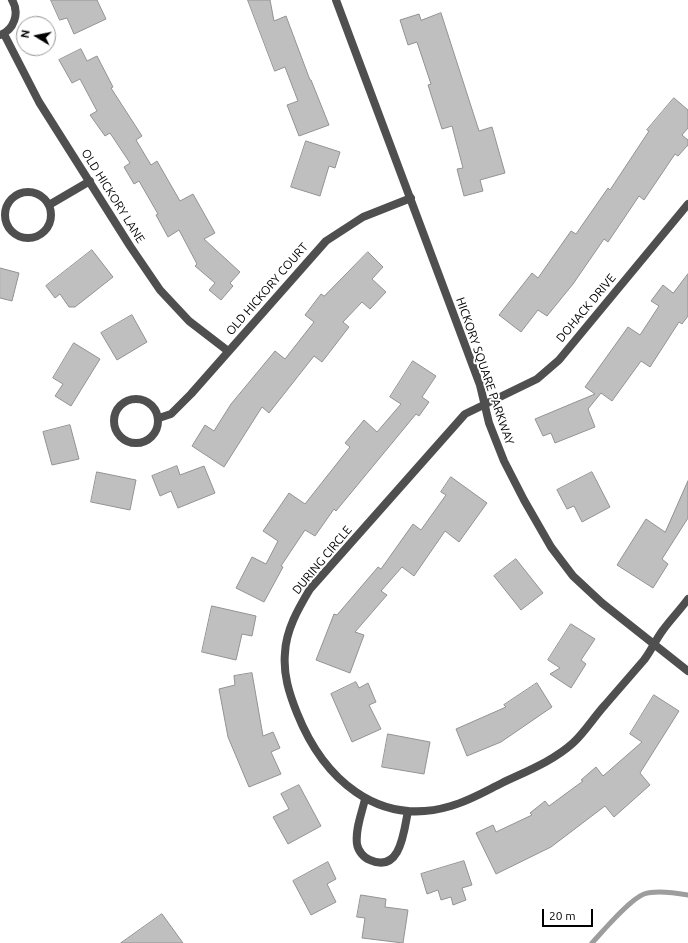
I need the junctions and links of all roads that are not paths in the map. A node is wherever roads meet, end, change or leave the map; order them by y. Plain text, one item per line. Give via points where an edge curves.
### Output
1 (12, 0) edge
2 (336, 0) edge
3 (2, 34) edge
4 (90, 181) junction
5 (411, 198) junction
6 (688, 204) edge
7 (49, 205) junction
8 (228, 351) junction
9 (484, 404) junction
10 (159, 418) junction
11 (688, 599) edge
12 (654, 645) junction
13 (688, 671) edge
14 (365, 799) junction
15 (408, 811) junction

1 - 3 street, OLD HICKORY LANE via 16,9 14,23
2 - 5 street, HICKORY SQUARE PARKWAY
3 - 4 street, OLD HICKORY LANE via 39,102
4 - 7 street
4 - 8 street, OLD HICKORY LANE via 160,290 189,321
5 - 8 street, OLD HICKORY COURT via 363,217 326,241
5 - 9 street, HICKORY SQUARE PARKWAY via 480,385
6 - 9 street, DOHACK DRIVE via 559,360 537,379
7 - 7 street via 39,194 18,194 8,204 5,218 7,225 24,238 38,236 44,232 51,219
8 - 10 street, OLD HICKORY COURT via 177,409
9 - 12 street, HICKORY SQUARE PARKWAY via 504,461 552,547 574,576 602,603
9 - 14 street, DURING CIRCLE via 465,414 457,422 310,589 297,611 289,632 285,652 285,677 303,728 329,769 345,785
10 - 10 street via 153,406 141,398 134,398 121,403 114,423 119,435 131,443 138,443 151,438 158,426
11 - 12 street, DURING CIRCLE
12 - 13 street, HICKORY SQUARE PARKWAY
12 - 15 street, DURING CIRCLE via 574,742 558,755 452,806
14 - 15 street, DURING CIRCLE
14 - 15 street via 357,834 357,846 369,860 386,862 395,856 400,849

